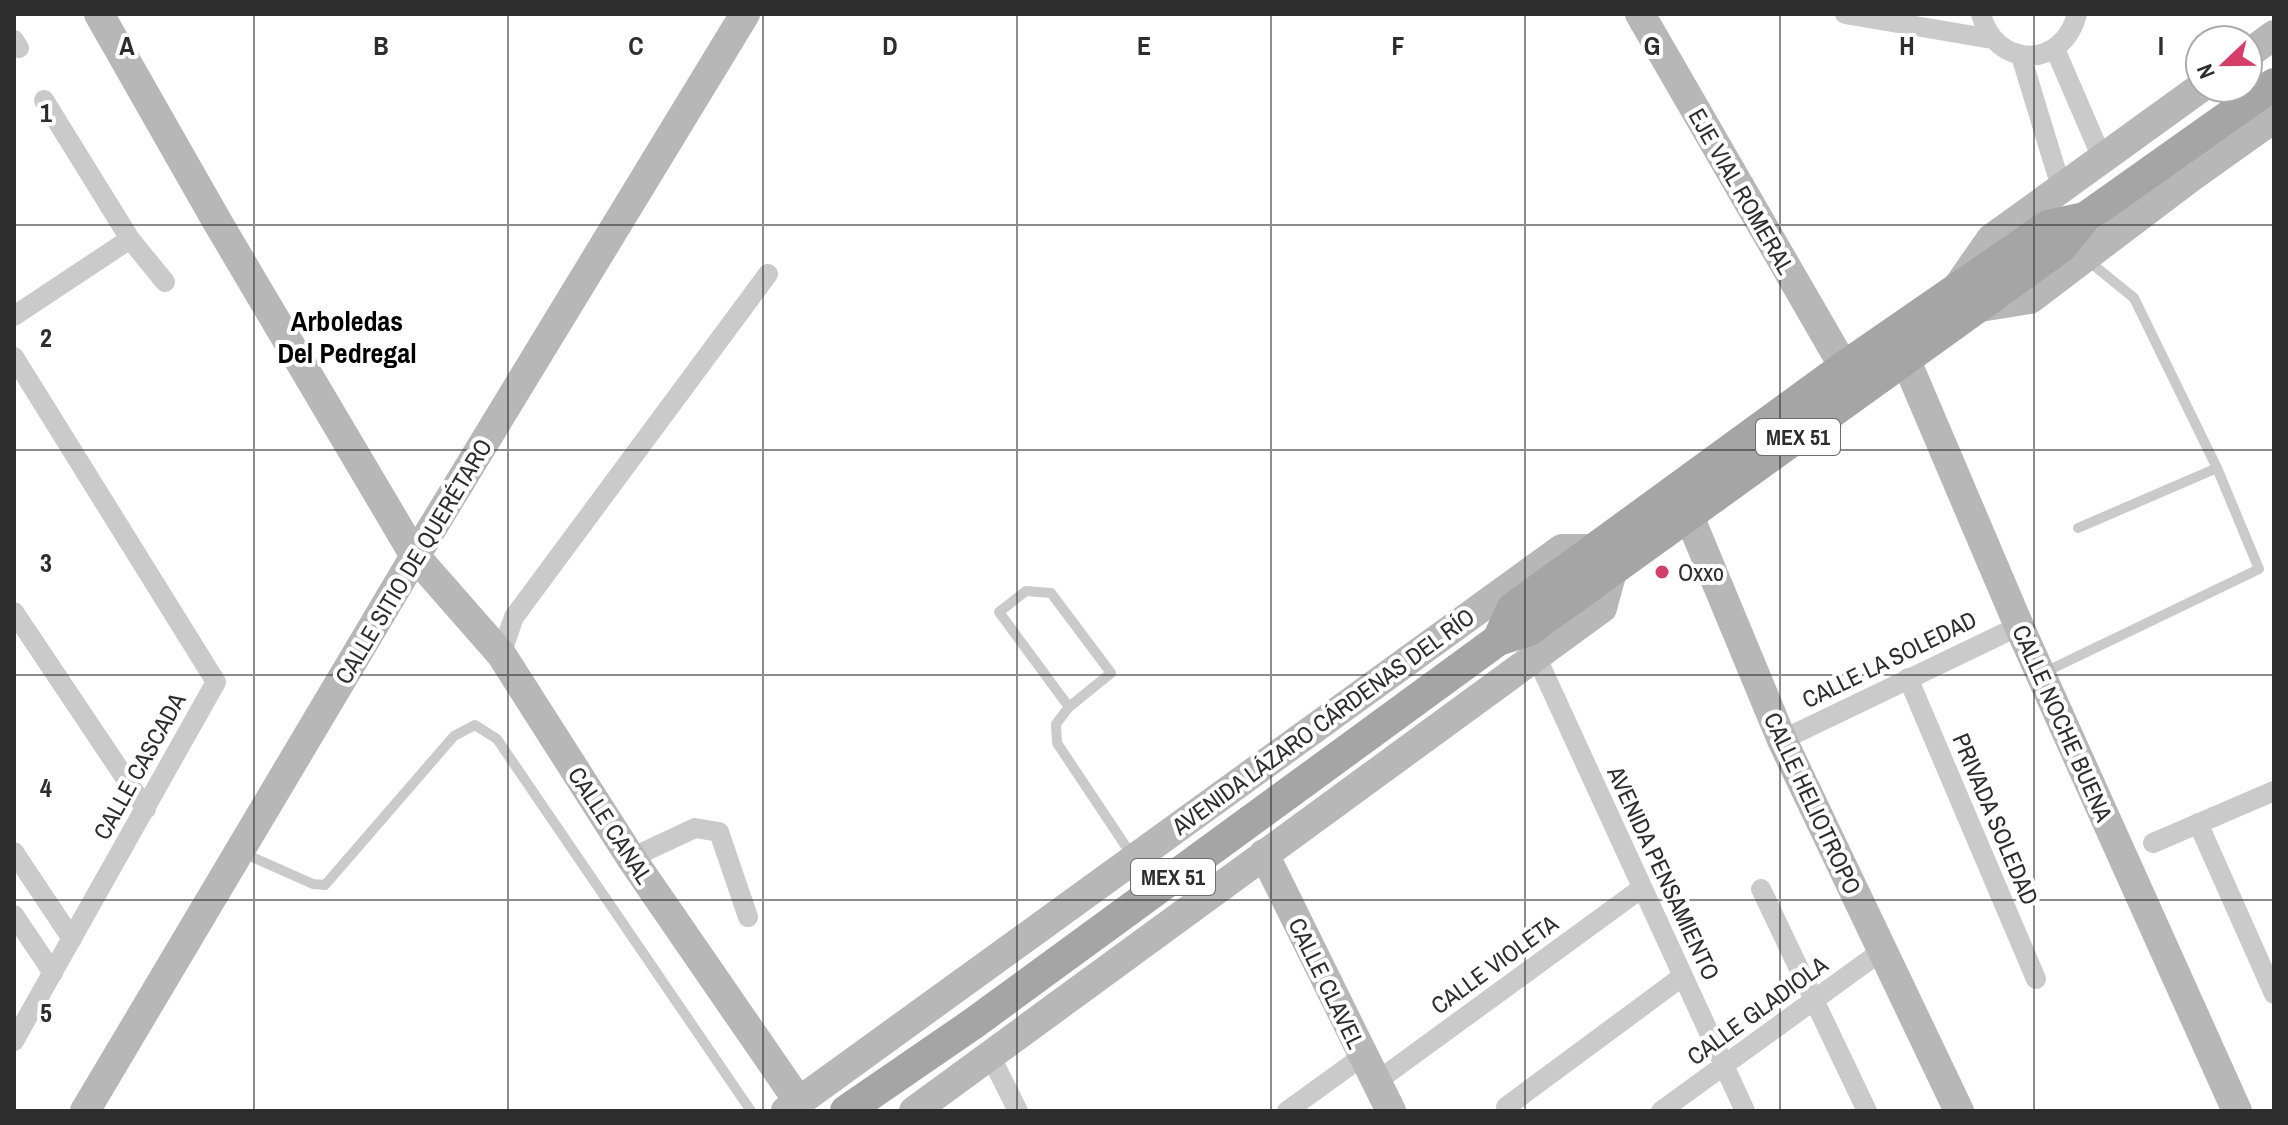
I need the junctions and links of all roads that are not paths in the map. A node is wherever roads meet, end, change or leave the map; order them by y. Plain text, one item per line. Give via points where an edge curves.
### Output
1 (99, 14) edge
2 (745, 14) edge
3 (1640, 14) edge
4 (1845, 14) edge
5 (1981, 14) edge
6 (2077, 14) edge
7 (1992, 39) junction
8 (2055, 49) junction
9 (2021, 56) junction
10 (2274, 84) edge
11 (2184, 99) edge
12 (44, 100) dead end
13 (2274, 118) edge
14 (2102, 158) junction
15 (2061, 187) junction
16 (130, 239) junction
17 (2085, 258) junction
18 (768, 274) dead end
19 (165, 282) dead end
20 (1966, 298) junction
21 (15, 312) edge
22 (1900, 346) junction
23 (14, 357) edge
24 (1844, 367) junction
25 (2217, 468) junction
26 (1682, 503) junction
27 (2078, 528) dead end
28 (415, 556) junction
29 (1603, 560) junction
30 (14, 612) edge
31 (2019, 626) junction
32 (501, 654) junction
33 (1536, 656) junction
34 (2040, 675) junction
35 (1908, 678) junction
36 (1069, 707) junction
37 (1782, 740) junction
38 (2274, 791) edge
39 (146, 809) junction
40 (2198, 823) junction
41 (2153, 843) dead end
42 (239, 851) junction
43 (14, 852) edge
44 (1264, 854) junction
45 (631, 858) junction
46 (1134, 859) junction
47 (1642, 888) junction
48 (1761, 889) dead end
49 (14, 915) edge
50 (748, 917) dead end
51 (72, 939) junction
52 (1883, 950) junction
53 (53, 973) junction
54 (1683, 976) junction
55 (2036, 979) dead end
56 (2274, 994) edge
57 (1815, 999) junction
58 (14, 1041) edge
59 (990, 1055) junction
60 (1725, 1065) junction
61 (1370, 1069) junction
62 (792, 1106) edge
63 (1506, 1107) dead end
64 (85, 1111) edge
65 (751, 1111) edge
66 (846, 1111) edge
67 (914, 1111) edge
68 (1018, 1111) edge
69 (1287, 1111) edge
70 (1391, 1111) edge
71 (1661, 1111) edge
72 (1745, 1111) edge
73 (1867, 1111) edge
74 (1959, 1111) edge
75 (2237, 1111) edge

1 - 28 street, CALLE CANAL
2 - 28 street, CALLE SITIO DE QUERÉTARO
3 - 24 street, EJE VIAL ROMERAL
4 - 7 street
5 - 7 street
6 - 8 street via 2074,27
7 - 9 street
8 - 9 street
8 - 14 street
9 - 15 street
10 - 20 main road, AVENIDA LÁZARO CÁRDENAS DEL RÍO / MEX 51 via 2085,218 2061,247
11 - 14 street, AVENIDA LÁZARO CÁRDENAS DEL RÍO
12 - 16 street
13 - 17 street, AVENIDA LÁZARO CÁRDENAS DEL RÍO
14 - 15 street, AVENIDA LÁZARO CÁRDENAS DEL RÍO
15 - 20 street, AVENIDA LÁZARO CÁRDENAS DEL RÍO via 1991,239
16 - 19 street
16 - 21 street
17 - 20 street, AVENIDA LÁZARO CÁRDENAS DEL RÍO via 2030,299
17 - 25 lane via 2134,298
18 - 32 street via 514,617
20 - 22 main road, AVENIDA LÁZARO CÁRDENAS DEL RÍO / MEX 51
22 - 24 main road, AVENIDA LÁZARO CÁRDENAS DEL RÍO / MEX 51
22 - 26 main road, AVENIDA LÁZARO CÁRDENAS DEL RÍO / MEX 51
22 - 31 street, CALLE NOCHE BUENA
23 - 39 street, CALLE CASCADA via 216,682
24 - 26 main road, AVENIDA LÁZARO CÁRDENAS DEL RÍO / MEX 51
25 - 27 lane
25 - 34 lane via 2259,569
26 - 29 main road, AVENIDA LÁZARO CÁRDENAS DEL RÍO / MEX 51
26 - 37 street, CALLE HELIOTROPO
28 - 32 street, CALLE CANAL
28 - 42 street, CALLE SITIO DE QUERÉTARO
29 - 33 street via 1602,608
29 - 46 street, AVENIDA LÁZARO CÁRDENAS DEL RÍO via 1562,549
29 - 66 main road, AVENIDA LÁZARO CÁRDENAS DEL RÍO / MEX 51 via 1512,609 1498,640
30 - 39 street
31 - 34 street, CALLE NOCHE BUENA
31 - 35 street, CALLE LA SOLEDAD
32 - 45 street, CALLE CANAL
33 - 44 street
33 - 47 street, AVENIDA PENSAMIENTO
34 - 75 street, CALLE NOCHE BUENA
35 - 37 street, CALLE LA SOLEDAD
35 - 55 street, PRIVADA SOLEDAD
36 - 36 lane via 999,612 1026,591 1051,593 1111,673
36 - 46 lane via 1056,724 1057,743
37 - 52 street, CALLE HELIOTROPO
38 - 40 street
39 - 51 street, CALLE CASCADA
40 - 41 street
40 - 56 street
42 - 64 street, CALLE SITIO DE QUERÉTARO
42 - 65 lane via 325,885 454,736 475,725 497,739
43 - 51 street
44 - 59 street
44 - 61 street, CALLE CLAVEL
45 - 50 street via 695,828 719,832
45 - 62 street, CALLE CANAL
46 - 62 street, AVENIDA LÁZARO CÁRDENAS DEL RÍO
47 - 54 street, AVENIDA PENSAMIENTO
47 - 61 street, CALLE VIOLETA
48 - 57 street
49 - 53 street
51 - 53 street, CALLE CASCADA
52 - 57 street, CALLE GLADIOLA
52 - 74 street, CALLE HELIOTROPO
53 - 58 street, CALLE CASCADA
54 - 60 street, AVENIDA PENSAMIENTO
54 - 63 street
57 - 60 street, CALLE GLADIOLA
57 - 73 street
59 - 67 street
59 - 68 street
60 - 71 street, CALLE GLADIOLA
60 - 72 street, AVENIDA PENSAMIENTO
61 - 69 street, CALLE VIOLETA
61 - 70 street, CALLE CLAVEL

